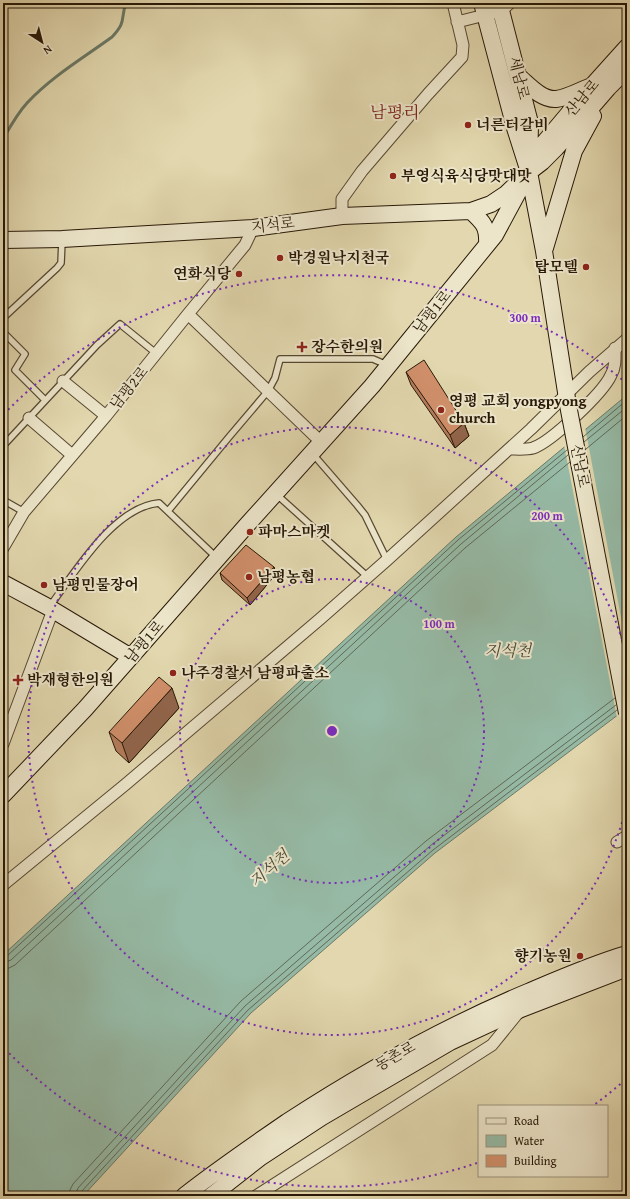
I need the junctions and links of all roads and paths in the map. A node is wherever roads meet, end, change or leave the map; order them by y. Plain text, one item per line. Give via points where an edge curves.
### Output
1 (453, 3) edge
2 (503, 6) edge
3 (484, 9) edge
4 (457, 22) junction
5 (627, 48) edge
6 (627, 69) edge
7 (518, 76) junction
8 (591, 87) junction
9 (608, 88) junction
10 (529, 172) junction
11 (471, 211) junction
12 (342, 216) junction
13 (253, 228) junction
14 (62, 238) junction
15 (3, 240) edge
16 (487, 244) junction
17 (544, 251) junction
18 (188, 314) junction
19 (3, 318) edge
20 (3, 332) edge
21 (627, 339) edge
22 (615, 348) junction
23 (157, 354) junction
24 (388, 366) junction
25 (63, 381) junction
26 (268, 391) junction
27 (45, 400) junction
28 (567, 400) junction
29 (106, 416) junction
30 (29, 418) junction
31 (3, 446) edge
32 (316, 448) junction
33 (509, 449) junction
34 (72, 455) junction
35 (275, 494) junction
36 (3, 500) edge
37 (24, 512) junction
38 (168, 512) junction
39 (3, 548) edge
40 (218, 558) junction
41 (387, 560) junction
42 (368, 577) junction
43 (3, 583) edge
44 (51, 609) junction
45 (131, 657) junction
46 (627, 713) edge
47 (3, 744) edge
48 (3, 795) edge
49 (627, 836) edge
50 (617, 842) dead end
51 (3, 886) edge
52 (626, 957) edge
53 (602, 977) junction
54 (627, 978) edge
55 (521, 1009) junction
56 (184, 1196) edge
57 (211, 1196) edge
58 (256, 1196) edge

1 - 4 street
2 - 3 street
2 - 7 main road, 세남로
3 - 4 street
3 - 10 main road, 세남로
4 - 12 street via 462,57 362,171 342,199
5 - 8 main road, 산남로
6 - 9 main road, 산남로
7 - 8 main road via 534,90 555,99
7 - 10 main road, 세남로 via 530,122
8 - 10 main road, 산남로 via 538,150
9 - 10 main road, 산남로 via 556,148
9 - 17 main road via 574,151
10 - 11 main road, 지석로 via 506,194 491,204
10 - 16 main road, 남평1로 via 495,235
10 - 17 main road, 산남로
11 - 12 main road, 지석로
11 - 16 main road via 485,225
12 - 13 main road, 지석로
13 - 14 main road, 지석로
13 - 18 street, 남평2로 via 245,245
14 - 15 main road, 지석로
14 - 19 lane via 61,263
16 - 24 main road, 남평1로
17 - 28 main road, 산남로
18 - 23 street, 남평2로
18 - 26 street
20 - 27 lane via 25,354 15,370
21 - 22 street
22 - 28 street
22 - 33 street via 616,361 612,375 585,407 541,444 533,448
23 - 25 lane via 120,324
23 - 29 street, 남평2로
24 - 26 lane via 373,359 280,359
24 - 32 main road, 남평1로
25 - 27 lane
25 - 29 street
26 - 32 street
26 - 38 lane
27 - 30 lane
28 - 33 street
28 - 46 main road, 산남로, bridge
29 - 34 street, 남평2로
30 - 31 lane
30 - 34 street
32 - 35 main road, 남평1로
32 - 41 lane via 365,515
33 - 41 street
34 - 37 street, 남평2로
35 - 40 main road, 남평1로
35 - 42 lane
36 - 37 lane
37 - 39 street, 남평2로
38 - 40 lane
38 - 44 lane via 159,503 151,504 116,523 98,541
40 - 45 main road, 남평1로
41 - 42 street
42 - 51 street
43 - 44 main road
44 - 45 main road
44 - 47 street
45 - 48 main road, 남평1로
49 - 50 street
52 - 53 main road, 동촌로
52 - 56 main road, 동촌로 via 566,976 498,1004 377,1066 253,1145
53 - 54 main road
53 - 55 main road, 동촌로
55 - 57 main road, 동촌로 via 450,1042 322,1117 261,1157
55 - 58 street via 492,1045

